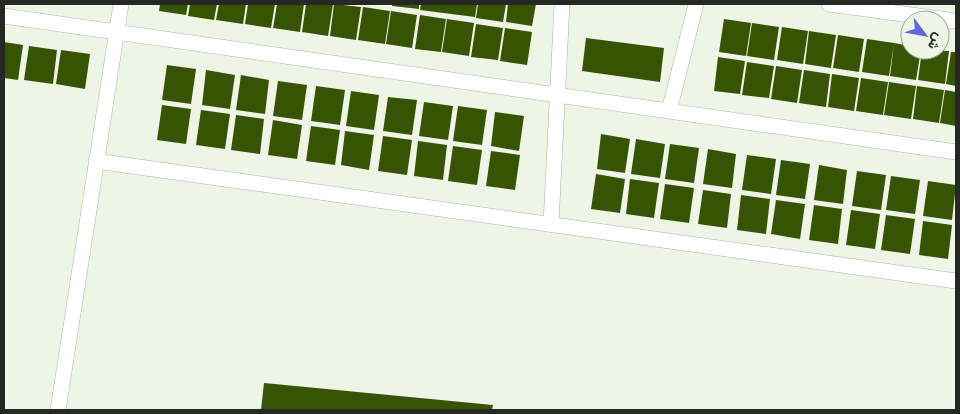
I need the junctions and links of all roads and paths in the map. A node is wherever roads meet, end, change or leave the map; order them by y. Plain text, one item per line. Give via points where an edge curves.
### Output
1 (121, 4) edge
2 (562, 4) edge
3 (696, 4) edge
4 (829, 4) edge
5 (4, 16) edge
6 (956, 21) edge
7 (116, 33) junction
8 (557, 96) junction
9 (669, 111) junction
10 (956, 152) edge
11 (96, 161) junction
12 (551, 224) junction
13 (956, 281) edge
14 (58, 410) edge

1 - 7 street
2 - 8 street
3 - 9 street
4 - 6 street
5 - 7 street
7 - 8 street
7 - 11 street
8 - 9 street
8 - 12 street
9 - 10 street
11 - 12 street
11 - 14 street
12 - 13 street

